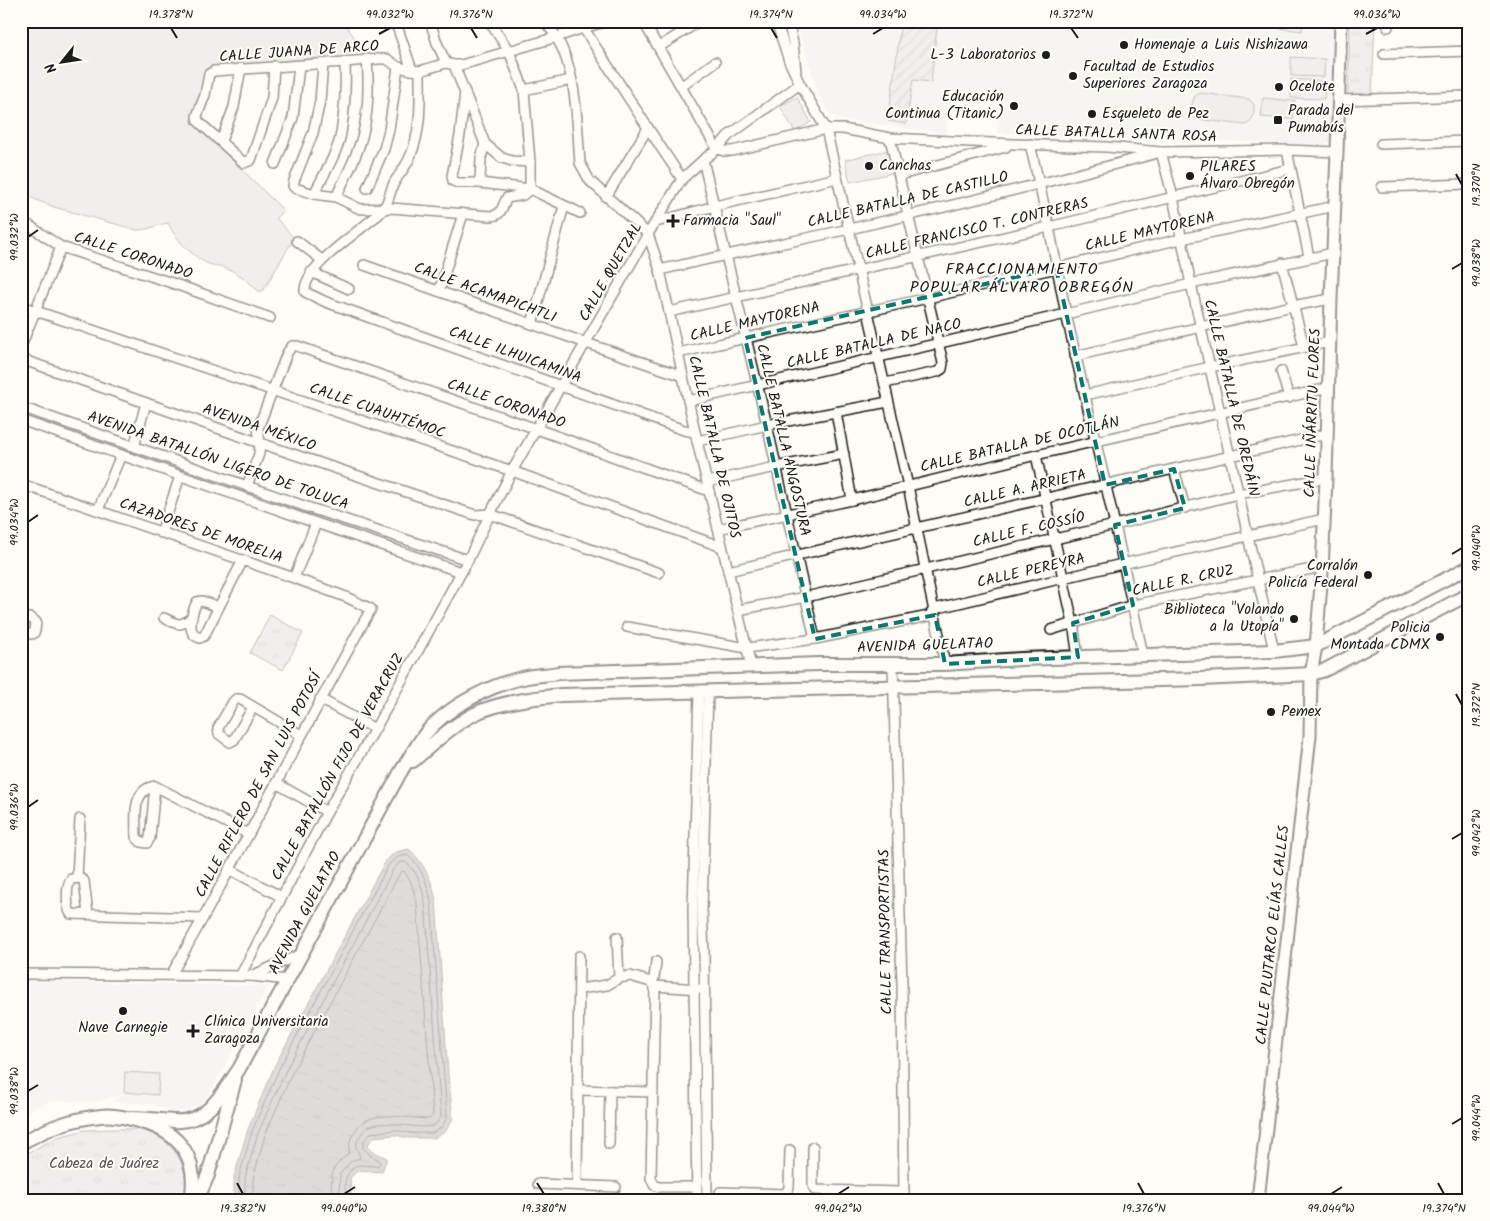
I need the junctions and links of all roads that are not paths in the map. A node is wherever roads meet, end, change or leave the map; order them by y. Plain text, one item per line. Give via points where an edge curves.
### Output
1 (392, 21) edge
2 (430, 21) edge
3 (489, 21) edge
4 (544, 21) edge
5 (609, 21) edge
6 (643, 21) edge
7 (776, 21) edge
8 (788, 21) edge
9 (1341, 21) edge
10 (699, 22) edge
11 (581, 24) edge
12 (557, 37) junction
13 (659, 47) junction
14 (509, 51) junction
15 (1469, 51) edge
16 (1384, 54) dead end
17 (367, 59) junction
18 (345, 62) junction
19 (716, 62) dead end
20 (323, 64) junction
21 (454, 64) junction
22 (274, 66) junction
23 (299, 66) junction
24 (398, 67) junction
25 (241, 68) junction
26 (416, 70) junction
27 (571, 80) junction
28 (798, 80) junction
29 (682, 86) junction
30 (524, 90) junction
31 (465, 92) junction
32 (1469, 96) edge
33 (1339, 100) junction
34 (648, 128) junction
35 (826, 129) junction
36 (890, 138) junction
37 (221, 141) junction
38 (1469, 141) edge
39 (485, 144) junction
40 (1013, 144) junction
41 (1030, 144) junction
42 (1381, 144) dead end
43 (717, 149) junction
44 (1287, 150) junction
45 (1161, 152) junction
46 (1337, 152) junction
47 (702, 160) junction
48 (530, 162) junction
49 (275, 164) dead end
50 (1290, 169) junction
51 (900, 175) junction
52 (837, 178) junction
53 (682, 179) junction
54 (480, 183) junction
55 (1040, 184) junction
56 (1469, 184) edge
57 (1382, 187) dead end
58 (366, 188) dead end
59 (530, 189) junction
60 (314, 194) junction
61 (336, 197) junction
62 (606, 197) junction
63 (1173, 197) junction
64 (564, 206) junction
65 (715, 206) junction
66 (1335, 206) junction
67 (385, 208) junction
68 (1300, 212) junction
69 (580, 213) dead end
70 (463, 214) junction
71 (908, 215) junction
72 (21, 220) edge
73 (656, 222) junction
74 (1049, 227) junction
75 (848, 229) junction
76 (648, 234) junction
77 (1182, 239) junction
78 (297, 241) dead end
79 (61, 247) junction
80 (1332, 253) junction
81 (726, 254) junction
82 (918, 257) junction
83 (1309, 257) junction
84 (322, 260) junction
85 (1282, 263) junction
86 (364, 264) dead end
87 (1056, 268) junction
88 (660, 270) junction
89 (859, 270) junction
90 (311, 272) junction
91 (1191, 284) junction
92 (349, 290) dead end
93 (439, 291) junction
94 (737, 297) junction
95 (928, 298) junction
96 (1330, 298) junction
97 (21, 306) edge
98 (1292, 306) junction
99 (36, 310) junction
100 (868, 311) junction
101 (669, 312) junction
102 (1066, 314) junction
103 (270, 318) dead end
104 (532, 324) junction
105 (1202, 327) junction
106 (745, 338) junction
107 (1330, 342) junction
108 (586, 343) junction
109 (938, 344) junction
110 (21, 346) edge
111 (1304, 346) junction
112 (678, 353) junction
113 (1076, 356) junction
114 (879, 357) junction
115 (21, 359) edge
116 (1210, 366) junction
117 (1282, 371) dead end
118 (683, 376) junction
119 (884, 383) junction
120 (757, 384) junction
121 (561, 386) junction
122 (1328, 388) junction
123 (273, 390) junction
124 (1085, 395) junction
125 (1288, 398) junction
126 (688, 401) junction
127 (888, 402) junction
128 (146, 403) junction
129 (21, 407) edge
130 (836, 412) junction
131 (1220, 413) junction
132 (21, 420) edge
133 (767, 426) junction
134 (537, 429) junction
135 (1327, 434) junction
136 (696, 436) junction
137 (1096, 441) junction
138 (260, 443) junction
139 (134, 447) junction
140 (844, 454) junction
141 (1036, 454) junction
142 (121, 455) junction
143 (1230, 456) junction
144 (776, 467) junction
145 (1174, 469) junction
146 (512, 471) junction
147 (180, 476) junction
148 (1326, 478) junction
149 (21, 484) edge
150 (1105, 485) junction
151 (247, 486) junction
152 (908, 486) junction
153 (708, 487) junction
154 (1238, 494) junction
155 (1045, 499) junction
156 (852, 500) junction
157 (1185, 508) junction
158 (98, 510) junction
159 (490, 514) junction
160 (787, 514) junction
161 (1324, 519) junction
162 (316, 524) junction
163 (1115, 525) junction
164 (916, 527) junction
165 (718, 529) junction
166 (161, 533) junction
167 (1248, 536) junction
168 (1054, 538) junction
169 (406, 541) junction
170 (722, 546) junction
171 (401, 552) junction
172 (797, 556) junction
173 (243, 560) junction
174 (468, 560) junction
175 (1122, 564) junction
176 (1322, 567) junction
177 (1469, 567) edge
178 (926, 568) junction
179 (728, 571) junction
180 (461, 572) junction
181 (659, 573) dead end
182 (294, 578) junction
183 (1063, 578) junction
184 (1258, 580) junction
185 (1469, 594) edge
186 (806, 596) junction
187 (1133, 605) junction
188 (218, 607) junction
189 (371, 609) joint
190 (934, 609) junction
191 (738, 610) junction
192 (192, 617) junction
193 (21, 618) edge
194 (164, 618) dead end
195 (1073, 623) junction
196 (628, 627) dead end
197 (1051, 630) dead end
198 (21, 634) edge
199 (815, 639) junction
200 (1316, 646) junction
201 (747, 648) junction
202 (1274, 651) junction
203 (1142, 655) junction
204 (1078, 658) junction
205 (893, 664) junction
206 (945, 664) junction
207 (751, 666) junction
208 (1311, 674) junction
209 (894, 686) junction
210 (703, 691) junction
211 (320, 698) junction
212 (253, 707) junction
213 (375, 729) junction
214 (300, 735) junction
215 (400, 773) junction
216 (276, 783) junction
217 (155, 786) junction
218 (327, 812) junction
219 (80, 819) dead end
220 (248, 834) junction
221 (229, 869) junction
222 (77, 878) junction
223 (282, 897) junction
224 (698, 910) junction
225 (88, 914) junction
226 (203, 918) junction
227 (617, 937) dead end
228 (694, 952) junction
229 (704, 952) junction
230 (301, 954) junction
231 (579, 956) dead end
232 (656, 962) dead end
233 (21, 974) edge
234 (171, 975) junction
235 (240, 976) junction
236 (251, 976) junction
237 (619, 978) junction
238 (288, 980) junction
239 (653, 984) junction
240 (579, 989) junction
241 (699, 989) junction
242 (239, 1069) junction
243 (578, 1090) junction
244 (610, 1091) junction
245 (653, 1092) junction
246 (701, 1102) junction
247 (131, 1118) junction
248 (21, 1143) edge
249 (609, 1144) dead end
250 (813, 1147) dead end
251 (790, 1150) dead end
252 (538, 1184) dead end
253 (577, 1185) junction
254 (616, 1187) dead end
255 (696, 1187) junction
256 (720, 1192) dead end
257 (904, 1196) edge
258 (786, 1197) edge
259 (191, 1200) edge
260 (195, 1200) edge
261 (697, 1200) edge
262 (707, 1200) edge
263 (1258, 1200) edge

1 - 26 street
2 - 21 street via 437,43
3 - 14 street
4 - 12 street
5 - 11 street, CALLE JUANA DE ARCO
6 - 13 street
7 - 28 street
8 - 28 street
9 - 33 street, CALLE IÑÁRRITU FLORES
10 - 13 street
11 - 12 street, CALLE JUANA DE ARCO
11 - 34 street
12 - 14 street, CALLE JUANA DE ARCO
12 - 27 street
13 - 29 street
14 - 21 street, CALLE JUANA DE ARCO
14 - 30 street
15 - 16 street
17 - 18 street, CALLE JUANA DE ARCO
17 - 24 street, CALLE JUANA DE ARCO via 387,59
17 - 61 street via 369,87 363,134
18 - 20 street, CALLE JUANA DE ARCO
18 - 60 street via 341,134
19 - 29 street
20 - 23 street, CALLE JUANA DE ARCO
20 - 60 street via 313,133 293,186
21 - 26 street, CALLE JUANA DE ARCO
21 - 31 street
22 - 23 street, CALLE JUANA DE ARCO
22 - 25 street, CALLE JUANA DE ARCO
22 - 37 street via 269,111 252,160 242,161
23 - 49 street via 293,118
24 - 26 street, CALLE JUANA DE ARCO
24 - 58 street via 384,149
25 - 37 street via 234,107
25 - 37 street, CALLE JUANA DE ARCO via 210,72 197,116 199,123
26 - 67 street via 420,122 409,159
27 - 30 street
27 - 62 street via 578,120 580,163 590,181
28 - 35 street
28 - 43 street, CALLE QUETZAL via 728,136
29 - 43 street
30 - 48 street
31 - 39 street
31 - 54 street via 452,178 455,182
32 - 33 street
33 - 46 street, CALLE IÑÁRRITU FLORES
34 - 53 street
34 - 62 street
35 - 36 street, CALLE BATALLA SANTA ROSA
35 - 43 street, CALLE BATALLA SANTA ROSA via 732,151
35 - 52 street
36 - 40 street, CALLE BATALLA SANTA ROSA
36 - 51 street
38 - 42 street
39 - 48 street via 502,158
39 - 54 street
40 - 41 street, CALLE BATALLA SANTA ROSA
40 - 51 street
41 - 45 street, CALLE BATALLA SANTA ROSA
41 - 55 street
43 - 47 street, CALLE QUETZAL
44 - 45 street, CALLE BATALLA SANTA ROSA
44 - 46 street, CALLE BATALLA SANTA ROSA
44 - 50 street
45 - 55 street, CALLE BATALLA DE CASTILLO
45 - 63 street, CALLE BATALLA DE OREDÁIN
46 - 66 street, CALLE IÑÁRRITU FLORES
47 - 53 street, CALLE QUETZAL
47 - 65 street, CALLE BATALLA ANGOSTURA
48 - 59 street
50 - 63 street, CALLE FRANCISCO T. CONTRERAS
50 - 68 street
51 - 71 street
52 - 65 street
52 - 75 street
53 - 73 street, CALLE QUETZAL
54 - 59 street
55 - 71 street, CALLE BATALLA DE CASTILLO
55 - 74 street
56 - 57 street
59 - 64 street
59 - 70 street via 523,195 507,198 495,220
60 - 61 street
61 - 67 street via 360,209
62 - 76 street
63 - 74 street, CALLE FRANCISCO T. CONTRERAS
63 - 77 street, CALLE BATALLA DE OREDÁIN
64 - 69 street
64 - 104 street
65 - 73 street
65 - 81 street, CALLE BATALLA ANGOSTURA
66 - 68 street, CALLE MAYTORENA
66 - 80 street, CALLE IÑÁRRITU FLORES
67 - 70 street
67 - 84 street
68 - 77 street, CALLE MAYTORENA
68 - 83 street
70 - 93 street
71 - 75 street, CALLE BATALLA DE CASTILLO
71 - 82 street
72 - 79 street, CALLE CORONADO
73 - 76 street, CALLE QUETZAL
74 - 82 street, CALLE FRANCISCO T. CONTRERAS
74 - 87 street
75 - 81 street, CALLE BATALLA DE CASTILLO
75 - 89 street
76 - 88 street, CALLE BATALLA DE OJITOS
76 - 108 street, CALLE QUETZAL
77 - 87 street, CALLE MAYTORENA
77 - 91 street, CALLE BATALLA DE OREDÁIN
78 - 84 street
79 - 99 street
79 - 103 street, CALLE CORONADO
80 - 83 street, CALLE BATALLA DE NACO
80 - 96 street, CALLE IÑÁRRITU FLORES
81 - 88 street, CALLE BATALLA DE CASTILLO
81 - 94 street, CALLE BATALLA ANGOSTURA
82 - 89 street, CALLE FRANCISCO T. CONTRERAS
82 - 95 street
83 - 85 street, CALLE BATALLA DE NACO
84 - 90 street
85 - 91 street, CALLE BATALLA DE NACO
85 - 98 street
86 - 93 street, CALLE ACAMAPICHTLI
87 - 95 street, CALLE MAYTORENA
87 - 102 street
88 - 101 street, CALLE BATALLA DE OJITOS
89 - 94 street, CALLE FRANCISCO T. CONTRERAS
89 - 100 street
90 - 92 street
90 - 121 street, CALLE ILHUICAMINA via 305,292 326,302
91 - 102 street, CALLE BATALLA DE NACO
91 - 105 street, CALLE BATALLA DE OREDÁIN
93 - 104 street, CALLE ACAMAPICHTLI
94 - 101 street, CALLE FRANCISCO T. CONTRERAS
94 - 106 street, CALLE BATALLA ANGOSTURA
95 - 100 street, CALLE MAYTORENA
95 - 109 street
96 - 98 street
96 - 107 street, CALLE IÑÁRRITU FLORES
97 - 99 street, CALLE CUAUHTÉMOC
98 - 105 street
98 - 111 street
99 - 110 street
99 - 123 street, CALLE CUAUHTÉMOC
100 - 106 street, CALLE MAYTORENA
100 - 114 street
101 - 112 street, CALLE BATALLA DE OJITOS
102 - 109 street, CALLE BATALLA DE NACO
102 - 113 street
104 - 108 street, CALLE ACAMAPICHTLI
105 - 113 street
105 - 116 street, CALLE BATALLA DE OREDÁIN
106 - 112 street, CALLE MAYTORENA
106 - 120 street, CALLE BATALLA ANGOSTURA
107 - 111 street
107 - 122 street, CALLE IÑÁRRITU FLORES
108 - 118 street, CALLE ACAMAPICHTLI
108 - 121 street, CALLE QUETZAL
109 - 114 street, CALLE BATALLA DE NACO
109 - 119 street via 943,363 937,372
111 - 116 street
112 - 118 street, CALLE BATALLA DE OJITOS
113 - 124 street
114 - 119 street
114 - 120 street, CALLE BATALLA DE NACO
115 - 128 street, AVENIDA MÉXICO
116 - 124 street
116 - 131 street, CALLE BATALLA DE OREDÁIN
117 - 125 street
118 - 126 street, CALLE BATALLA DE OJITOS
119 - 127 street
120 - 126 street, CALLE BATALLA DE NACO
120 - 133 street, CALLE BATALLA ANGOSTURA
121 - 134 street, CALLE QUETZAL
121 - 136 street, CALLE ILHUICAMINA
122 - 125 street, CALLE BATALLA DE OCOTLÁN
122 - 135 street, CALLE IÑÁRRITU FLORES
123 - 134 street, CALLE CORONADO via 287,353 292,346 302,347
123 - 138 street via 258,428
123 - 146 street, CALLE CUAUHTÉMOC
124 - 137 street
125 - 131 street, CALLE BATALLA DE OCOTLÁN
126 - 136 street, CALLE BATALLA DE OJITOS
127 - 130 street
127 - 152 street
128 - 138 street, AVENIDA MÉXICO
128 - 139 street
129 - 139 street, AVENIDA BATALLÓN LIGERO DE TOLUCA
130 - 133 street
130 - 140 street
131 - 137 street, CALLE BATALLA DE OCOTLÁN
131 - 143 street, CALLE BATALLA DE OREDÁIN
132 - 142 street, AVENIDA BATALLÓN LIGERO DE TOLUCA
133 - 136 street
133 - 144 street, CALLE BATALLA ANGOSTURA
134 - 146 street, CALLE QUETZAL
134 - 153 street, CALLE CORONADO
135 - 143 street, CALLE A. ARRIETA
135 - 148 street, CALLE IÑÁRRITU FLORES
136 - 153 street, CALLE BATALLA DE OJITOS
137 - 141 street, CALLE BATALLA DE OCOTLÁN
137 - 150 street
138 - 151 street
138 - 159 street, AVENIDA MÉXICO via 475,515
139 - 151 street, AVENIDA BATALLÓN LIGERO DE TOLUCA
140 - 144 street
140 - 156 street
141 - 152 street, CALLE BATALLA DE OCOTLÁN
141 - 155 street
142 - 147 street, AVENIDA BATALLÓN LIGERO DE TOLUCA
142 - 158 street
143 - 145 street, CALLE A. ARRIETA
143 - 154 street, CALLE BATALLA DE OREDÁIN
144 - 153 street
144 - 160 street, CALLE BATALLA ANGOSTURA
145 - 150 street, CALLE A. ARRIETA
145 - 157 street
146 - 159 street, CALLE QUETZAL
146 - 170 street, CALLE CUAUHTÉMOC
147 - 162 street, AVENIDA BATALLÓN LIGERO DE TOLUCA
147 - 166 street
148 - 154 street, CALLE F. COSSÍO
148 - 161 street, CALLE IÑÁRRITU FLORES
149 - 158 street, CAZADORES DE MORELIA
150 - 155 street, CALLE A. ARRIETA
150 - 163 street
151 - 169 street, AVENIDA BATALLÓN LIGERO DE TOLUCA
152 - 156 street, CALLE BATALLA DE OCOTLÁN
152 - 164 street
153 - 165 street, CALLE BATALLA DE OJITOS
154 - 157 street, CALLE F. COSSÍO
154 - 167 street, CALLE BATALLA DE OREDÁIN
155 - 164 street, CALLE A. ARRIETA
155 - 168 street
156 - 160 street, CALLE BATALLA DE OCOTLÁN
157 - 163 street, CALLE F. COSSÍO
158 - 166 street, CAZADORES DE MORELIA
159 - 174 street, CALLE QUETZAL
159 - 181 street, AVENIDA MÉXICO
160 - 165 street, CALLE BATALLA DE OCOTLÁN
160 - 172 street, CALLE BATALLA ANGOSTURA
161 - 167 street, CALLE PEREYRA
161 - 176 street, CALLE IÑÁRRITU FLORES
162 - 171 street, AVENIDA BATALLÓN LIGERO DE TOLUCA
162 - 182 street
163 - 168 street, CALLE F. COSSÍO
163 - 175 street
164 - 172 street, CALLE A. ARRIETA
164 - 178 street
165 - 170 street, CALLE BATALLA DE OJITOS
166 - 173 street, CAZADORES DE MORELIA
167 - 175 street, CALLE PEREYRA
167 - 184 street, CALLE BATALLA DE OREDÁIN
168 - 178 street, CALLE F. COSSÍO
168 - 183 street
169 - 171 street
169 - 174 street, AVENIDA BATALLÓN LIGERO DE TOLUCA
170 - 179 street, CALLE BATALLA DE OJITOS
171 - 180 street, AVENIDA BATALLÓN LIGERO DE TOLUCA
172 - 179 street, CALLE A. ARRIETA
172 - 186 street, CALLE BATALLA ANGOSTURA
173 - 182 street, CAZADORES DE MORELIA
173 - 188 street
174 - 180 street, CALLE QUETZAL
175 - 183 street, CALLE PEREYRA
175 - 187 street
176 - 184 street, CALLE R. CRUZ
176 - 200 street, CALLE IÑÁRRITU FLORES
177 - 200 main road, AVENIDA GUELATAO
178 - 186 street, CALLE F. COSSÍO
178 - 190 street
179 - 191 street, CALLE BATALLA DE OJITOS
180 - 213 street, CALLE BATALLÓN FIJO DE VERACRUZ
182 - 189 street, CAZADORES DE MORELIA
183 - 190 street, CALLE PEREYRA
183 - 195 street
184 - 187 street, CALLE R. CRUZ
184 - 202 street, CALLE BATALLA DE OREDÁIN
185 - 208 main road, AVENIDA GUELATAO via 1325,670
186 - 191 street, CALLE F. COSSÍO
186 - 199 street, CALLE BATALLA ANGOSTURA
187 - 195 street, CALLE R. CRUZ
187 - 203 street
188 - 192 street via 200,601
188 - 192 street via 200,638 193,634
189 - 211 street, CALLE RIFLERO DE SAN LUIS POTOSÍ
190 - 199 street, CALLE PEREYRA via 929,616
190 - 206 street
191 - 201 street, CALLE BATALLA DE OJITOS
192 - 194 street via 181,624
193 - 198 street via 32,618 36,622 33,634
195 - 197 street, CALLE R. CRUZ
195 - 204 street
196 - 201 street
199 - 201 street, CALLE PEREYRA
200 - 202 main road, AVENIDA GUELATAO
200 - 208 street, CALLE IÑÁRRITU FLORES
201 - 207 street, CALLE BATALLA DE OJITOS
202 - 203 main road, AVENIDA GUELATAO
203 - 204 main road, AVENIDA GUELATAO
204 - 206 main road, AVENIDA GUELATAO
205 - 206 main road, AVENIDA GUELATAO
205 - 207 main road, AVENIDA GUELATAO
205 - 209 street, CALLE TRANSPORTISTAS
207 - 215 main road, AVENIDA GUELATAO via 558,673 502,684 447,714 426,734
208 - 209 main road, AVENIDA GUELATAO
208 - 263 street, CALLE PLUTARCO ELÍAS CALLES via 1310,736
209 - 210 main road, AVENIDA GUELATAO
209 - 257 street, CALLE TRANSPORTISTAS
210 - 215 main road, AVENIDA GUELATAO via 561,695 509,703 480,711 459,724
210 - 224 street
211 - 213 street
211 - 214 street, CALLE RIFLERO DE SAN LUIS POTOSÍ
212 - 212 street via 240,699 235,700 218,728 219,734 230,742 234,740
212 - 214 street
213 - 218 street, CALLE BATALLÓN FIJO DE VERACRUZ
214 - 216 street, CALLE RIFLERO DE SAN LUIS POTOSÍ
215 - 230 main road, AVENIDA GUELATAO
216 - 218 street
216 - 220 street, CALLE RIFLERO DE SAN LUIS POTOSÍ
217 - 217 street via 142,794 136,806 136,837 144,843 150,838
217 - 220 street
218 - 223 street, CALLE BATALLÓN FIJO DE VERACRUZ
219 - 222 street
220 - 221 street, CALLE RIFLERO DE SAN LUIS POTOSÍ
221 - 223 street
221 - 226 street, CALLE RIFLERO DE SAN LUIS POTOSÍ
222 - 225 street via 85,883
222 - 225 street via 69,881 68,910 73,915
223 - 235 street, CALLE BATALLÓN FIJO DE VERACRUZ
224 - 228 street
224 - 229 street
225 - 226 street
226 - 234 street, CALLE RIFLERO DE SAN LUIS POTOSÍ
227 - 237 street
228 - 229 street
228 - 241 street
229 - 241 street
230 - 236 street
230 - 238 main road, AVENIDA GUELATAO
231 - 240 street
232 - 239 street
233 - 234 street
234 - 235 street
235 - 236 street
236 - 238 street
237 - 239 street via 630,976
237 - 240 street via 607,985
238 - 242 main road, AVENIDA GUELATAO
239 - 241 street
239 - 245 street
240 - 243 street
241 - 246 street
242 - 247 main road, AVENIDA GUELATAO via 218,1099 200,1116 181,1121
242 - 260 main road, AVENIDA GUELATAO via 208,1175
243 - 244 street
243 - 253 street
244 - 245 street
244 - 249 street
245 - 255 street via 652,1182 659,1187
246 - 255 street
246 - 262 street
247 - 248 main road via 100,1116 66,1122
247 - 259 main road via 163,1130 182,1146 192,1169
250 - 257 street via 815,1190
251 - 258 street
252 - 253 street
253 - 254 street
255 - 261 street
256 - 258 street

